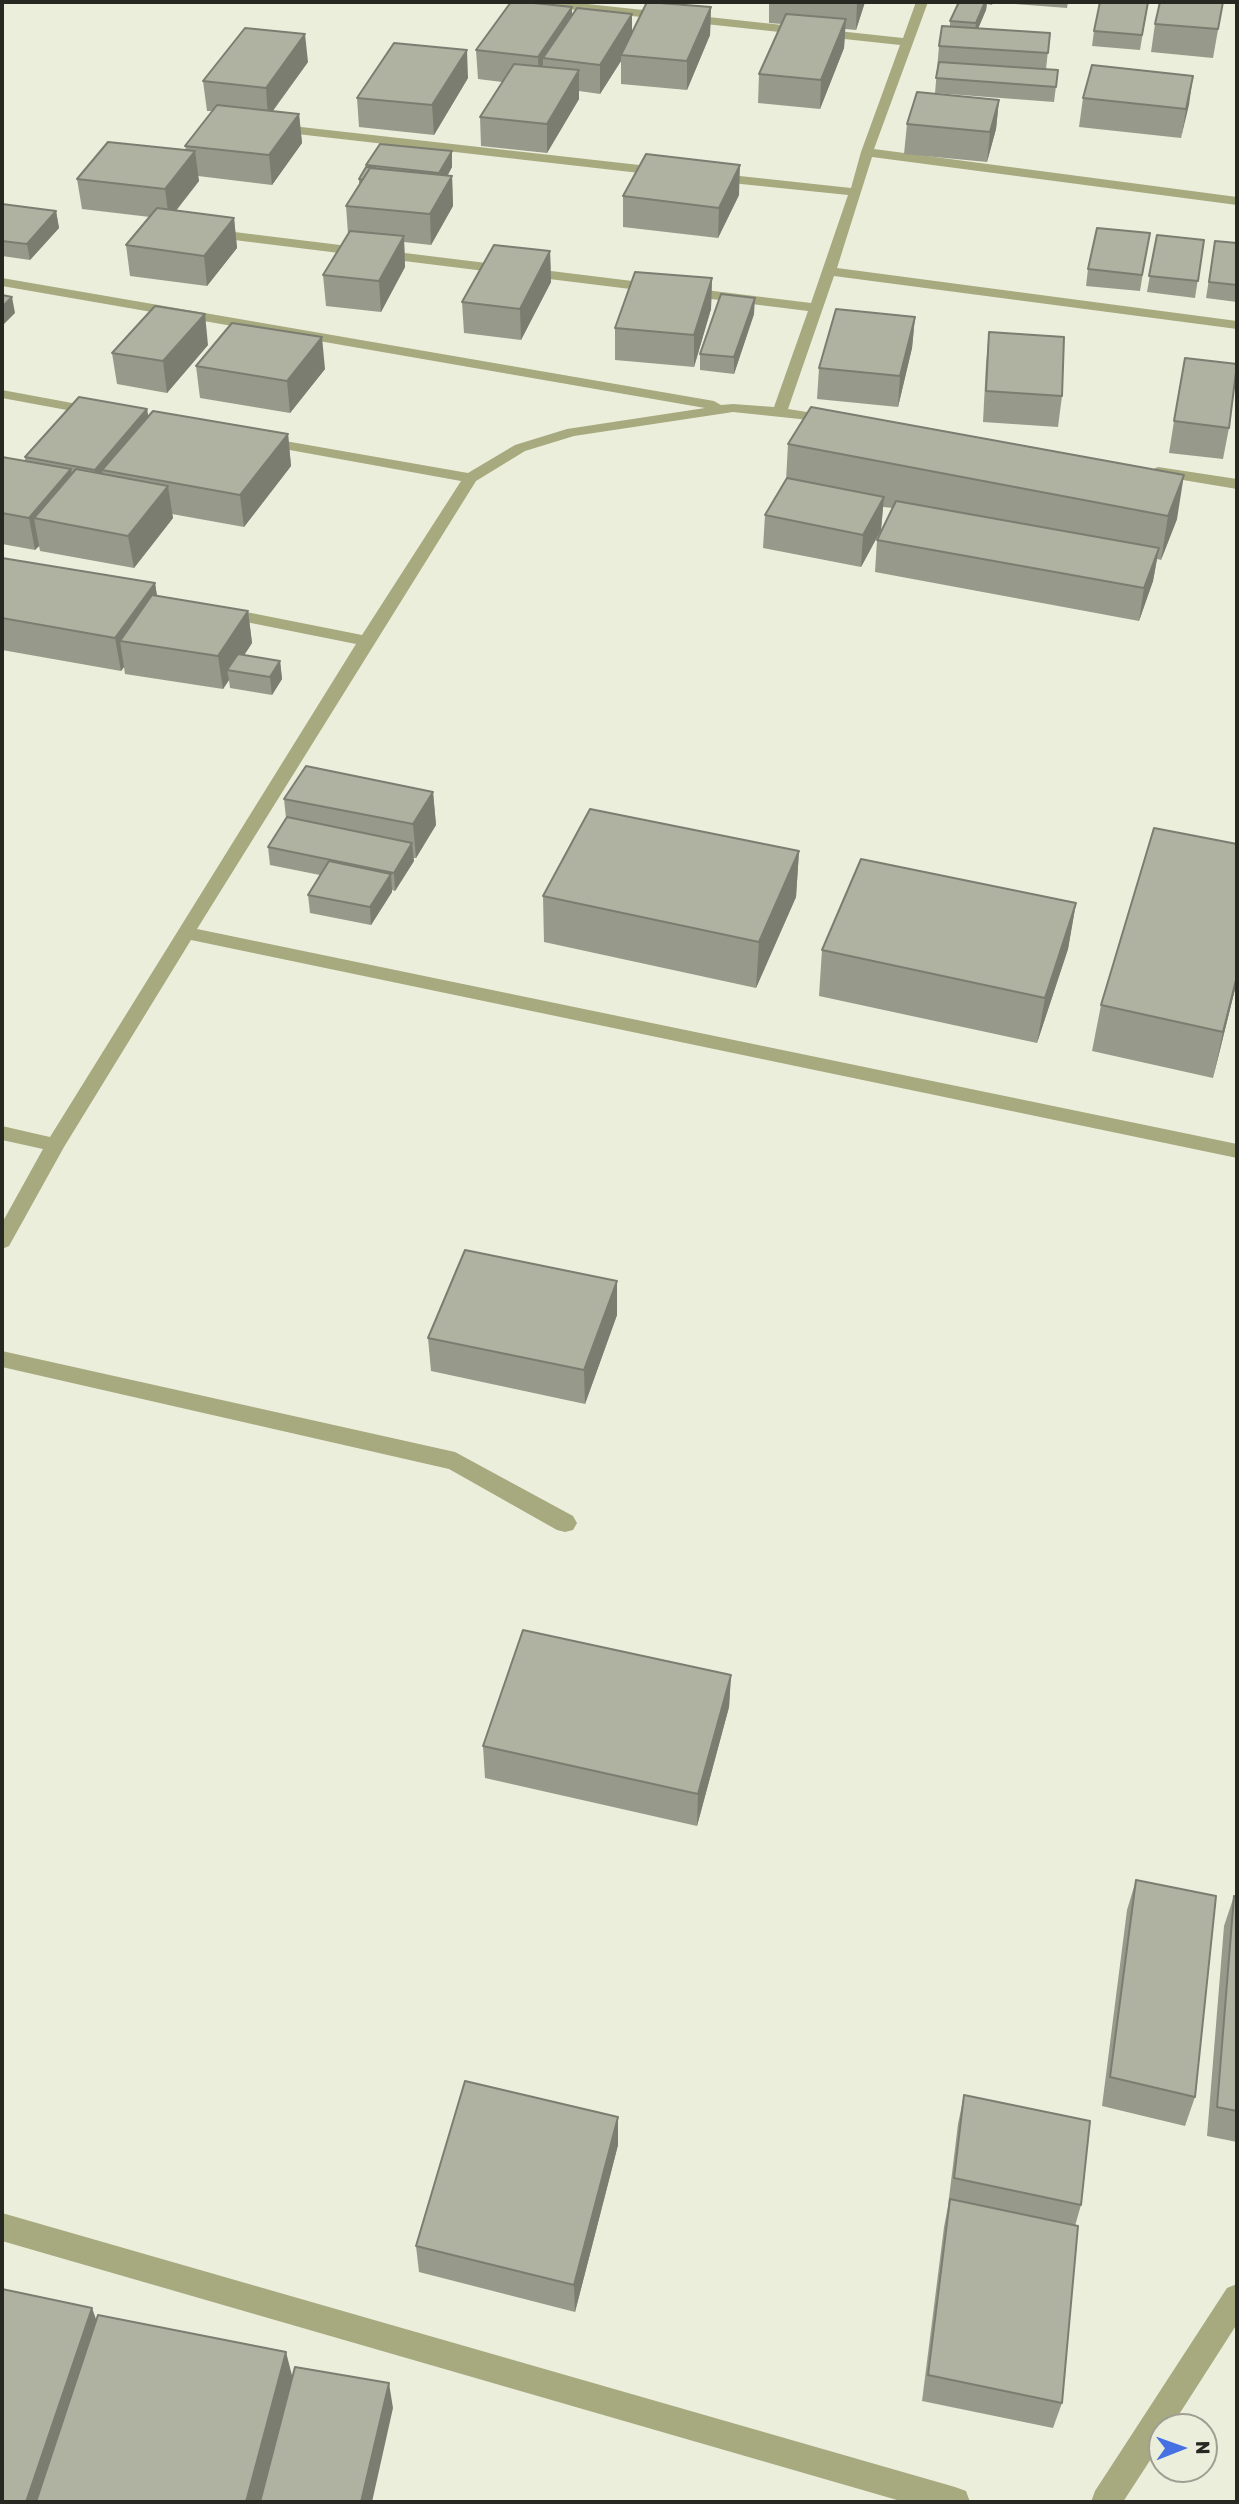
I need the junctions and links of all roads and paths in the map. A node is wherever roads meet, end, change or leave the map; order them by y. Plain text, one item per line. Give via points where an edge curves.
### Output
1 (539, 2) edge
2 (922, 2) edge
3 (908, 42) junction
4 (302, 131) edge
5 (867, 152) junction
6 (676, 173) edge
7 (704, 176) edge
8 (856, 192) junction
9 (1237, 201) edge
10 (190, 230) edge
11 (828, 271) junction
12 (2, 282) edge
13 (815, 308) junction
14 (1237, 324) edge
15 (2, 394) edge
16 (733, 408) junction
17 (779, 412) junction
18 (112, 414) edge
19 (847, 422) edge
20 (249, 439) edge
21 (1143, 469) edge
22 (470, 478) junction
23 (1237, 484) edge
24 (204, 608) edge
25 (366, 641) junction
26 (186, 933) junction
27 (2, 1133) edge
28 (55, 1145) junction
29 (1237, 1151) edge
30 (2, 1241) edge
31 (2, 1359) edge
32 (565, 1523) dead end
33 (2, 2227) edge
34 (1237, 2298) edge
35 (955, 2502) edge
36 (1106, 2502) edge

1 - 3 street
2 - 3 street
3 - 5 street
4 - 6 street
5 - 8 street
5 - 9 street
7 - 8 street
8 - 11 street
10 - 13 street
11 - 13 street
11 - 14 street
12 - 16 street
13 - 17 street
15 - 18 street
16 - 17 street
16 - 22 street via 572,432 520,448
17 - 19 street
20 - 22 street
21 - 23 street
22 - 25 street
24 - 25 street
25 - 26 street
26 - 28 street
26 - 29 street
27 - 28 street
28 - 30 street
31 - 32 street via 455,1461
33 - 35 street
34 - 36 street

